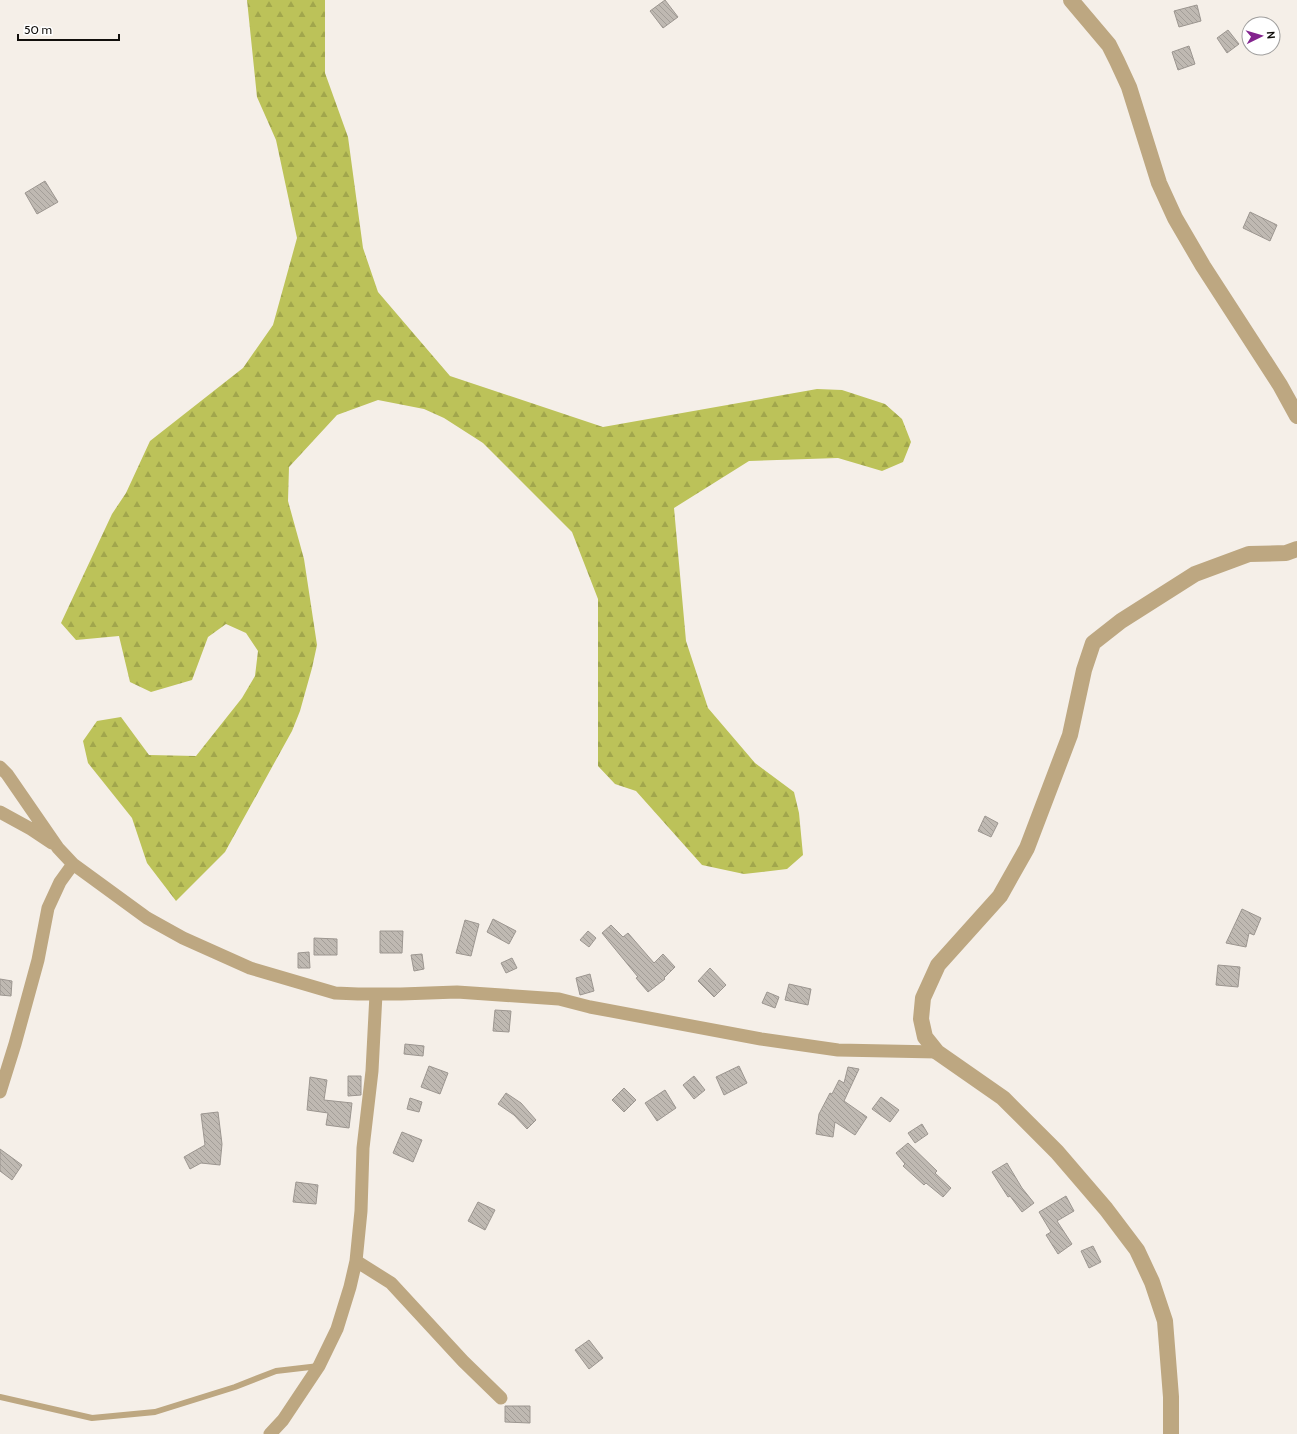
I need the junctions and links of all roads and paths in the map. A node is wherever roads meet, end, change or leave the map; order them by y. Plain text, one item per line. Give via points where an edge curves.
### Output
1 (1071, 0) edge
2 (1297, 416) edge
3 (1297, 549) edge
4 (0, 767) edge
5 (0, 812) edge
6 (58, 848) junction
7 (73, 864) junction
8 (376, 994) junction
9 (937, 1052) junction
10 (0, 1092) edge
11 (356, 1261) junction
12 (319, 1366) junction
13 (0, 1397) edge
14 (500, 1398) dead end
15 (270, 1434) edge
16 (1171, 1434) edge

1 - 2 street via 1109,45 1117,61 1129,87 1159,183 1175,218
3 - 9 street via 1286,553 1250,554 1195,574 1121,621 1093,643 1084,670 1070,735 1027,848 1000,896 938,964 923,998 921,1019 925,1037
4 - 6 street
5 - 6 street
6 - 7 street
7 - 8 street via 147,918 183,938 250,968 335,993
7 - 10 street via 60,882 48,908 34,975
8 - 9 street via 457,992 559,999 590,1007 838,1050
8 - 11 street
9 - 16 street via 1003,1098 1052,1146 1137,1250 1152,1282 1165,1321
11 - 12 street via 337,1329
11 - 14 street via 390,1283
12 - 13 lane via 276,1371 155,1412 92,1418
12 - 15 street via 283,1420

